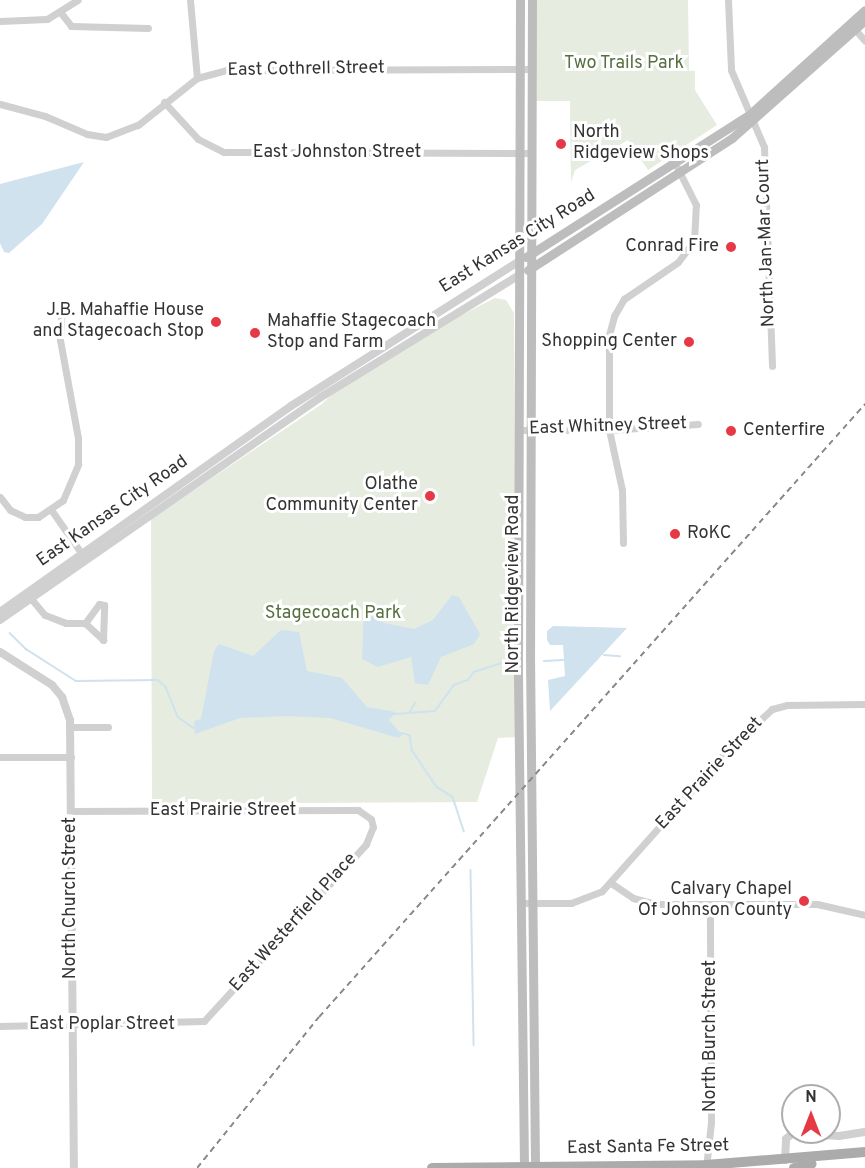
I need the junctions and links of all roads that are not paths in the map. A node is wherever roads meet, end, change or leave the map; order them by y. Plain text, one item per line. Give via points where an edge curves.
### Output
1 (77, 0) edge
2 (190, 0) edge
3 (520, 0) edge
4 (532, 0) edge
5 (728, 0) edge
6 (865, 10) edge
7 (61, 13) junction
8 (865, 20) edge
9 (0, 21) edge
10 (853, 27) junction
11 (148, 28) dead end
12 (865, 41) edge
13 (518, 69) junction
14 (530, 69) junction
15 (197, 78) junction
16 (164, 102) junction
17 (0, 104) edge
18 (751, 119) junction
19 (518, 153) junction
20 (530, 153) junction
21 (678, 167) junction
22 (530, 254) junction
23 (518, 262) junction
24 (530, 269) junction
25 (518, 276) junction
26 (60, 318) dead end
27 (772, 366) dead end
28 (698, 424) dead end
29 (518, 430) junction
30 (530, 430) junction
31 (609, 430) junction
32 (0, 497) edge
33 (52, 511) junction
34 (623, 543) dead end
35 (84, 556) junction
36 (28, 595) junction
37 (0, 612) edge
38 (0, 620) edge
39 (85, 623) junction
40 (3, 652) edge
41 (865, 704) edge
42 (71, 727) junction
43 (108, 727) dead end
44 (0, 757) edge
45 (71, 757) junction
46 (71, 811) junction
47 (371, 819) joint
48 (611, 883) junction
49 (527, 904) junction
50 (710, 904) junction
51 (865, 915) edge
52 (204, 1022) joint
53 (72, 1025) junction
54 (0, 1026) edge
55 (865, 1132) edge
56 (865, 1152) edge
57 (825, 1157) junction
58 (785, 1160) junction
59 (706, 1166) edge
60 (529, 1167) edge
61 (74, 1168) edge
62 (432, 1168) edge
63 (775, 1168) edge
64 (794, 1168) edge

1 - 7 street
2 - 15 street via 191,45
3 - 13 main road, North Ridgeview Road
4 - 14 main road, North Ridgeview Road
5 - 18 street, North Jan-Mar Court via 731,70
6 - 10 main road, East Kansas City Road
7 - 9 street via 40,21
7 - 11 street via 71,26
8 - 10 main road, East Kansas City Road
10 - 12 street
10 - 18 main road, East Kansas City Road
13 - 14 street, East Cothrell Street
13 - 15 street, East Cothrell Street via 247,69
13 - 19 main road, North Ridgeview Road
14 - 20 main road, North Ridgeview Road
15 - 16 street, East Cothrell Street
16 - 17 street, East Cothrell Street via 126,132 106,136 87,135 45,116
16 - 19 street, East Johnston Street via 198,139 224,152
18 - 21 main road, East Kansas City Road
18 - 27 street, North Jan-Mar Court via 764,147
19 - 20 street, East Johnston Street
19 - 23 main road, North Ridgeview Road
20 - 22 main road, North Ridgeview Road
21 - 22 main road, East Kansas City Road
21 - 24 main road, East Kansas City Road
21 - 31 street via 696,205 696,235 684,257 635,289 614,316 609,335
22 - 23 main road, East Kansas City Road
22 - 24 main road, North Ridgeview Road
23 - 25 main road, North Ridgeview Road
23 - 35 street, East Kansas City Road via 291,406
24 - 25 main road, East Kansas City Road
24 - 30 main road, North Ridgeview Road
25 - 29 main road, North Ridgeview Road
25 - 35 street, East Kansas City Road via 321,397
26 - 33 street via 60,340 78,438 78,464 63,500
28 - 31 street, East Whitney Street
29 - 30 street, East Whitney Street
29 - 49 main road, North Ridgeview Road
30 - 31 street, East Whitney Street
30 - 49 main road, North Ridgeview Road
31 - 34 street via 622,490
32 - 33 street via 10,510 25,518
33 - 35 street
35 - 36 street, East Kansas City Road
36 - 37 street, East Kansas City Road
36 - 38 street, East Kansas City Road
36 - 39 street via 53,619
39 - 39 street via 104,640 104,605 99,604
40 - 42 street, North Church Street via 57,690 68,708
41 - 48 street, East Prairie Street via 788,705 772,709 726,752
42 - 43 street
42 - 45 street, North Church Street
44 - 45 street
45 - 46 street, North Church Street
46 - 47 street, East Prairie Street via 358,810
46 - 53 street, North Church Street
47 - 52 street, East Westerfield Place via 372,835 366,844
48 - 49 street, East Prairie Street via 594,896 572,903
48 - 50 street via 647,902
49 - 60 main road, North Ridgeview Road
50 - 51 street via 817,904
50 - 59 street, North Burch Street via 711,1122
52 - 53 street, East Poplar Street
53 - 54 street, East Poplar Street
53 - 61 street, North Church Street
55 - 58 street via 839,1136 793,1133 786,1139
56 - 57 main road, East Santa Fe Street
57 - 58 main road, East Santa Fe Street
57 - 64 main road
58 - 59 main road, East Santa Fe Street
58 - 63 main road
59 - 60 main road, East Santa Fe Street
60 - 62 main road, East Santa Fe Street

